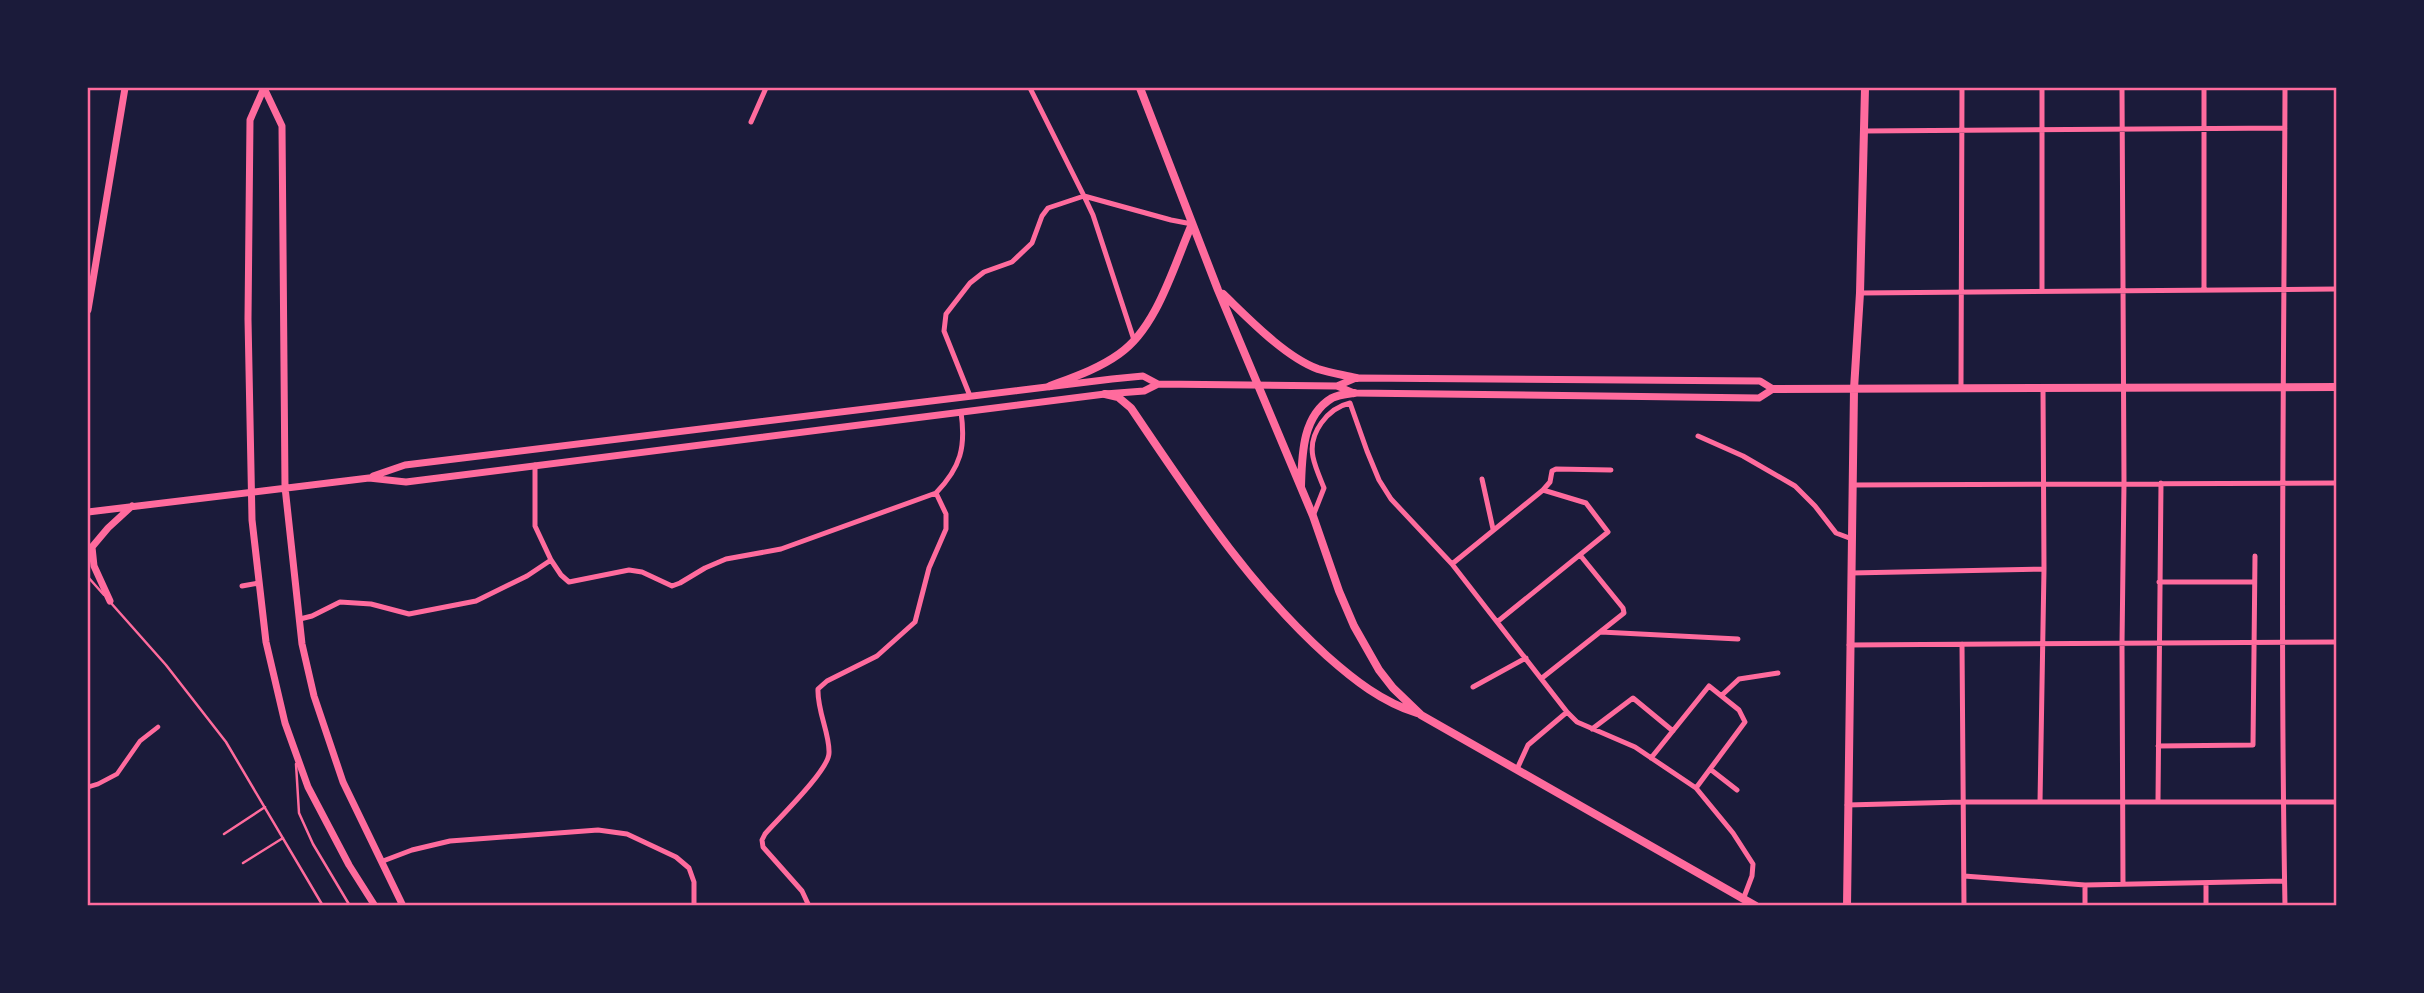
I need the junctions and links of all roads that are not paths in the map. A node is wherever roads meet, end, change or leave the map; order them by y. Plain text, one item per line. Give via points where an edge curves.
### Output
1 (125, 88) edge
2 (264, 88) edge
3 (766, 88) edge
4 (1030, 88) edge
5 (1140, 88) edge
6 (1865, 88) edge
7 (1962, 88) edge
8 (2042, 88) edge
9 (2122, 88) edge
10 (2204, 88) edge
11 (2285, 88) edge
12 (751, 122) dead end
13 (2284, 128) junction
14 (2122, 129) junction
15 (2204, 129) junction
16 (1962, 130) junction
17 (2042, 130) junction
18 (1864, 131) junction
19 (1084, 196) junction
20 (1192, 223) junction
21 (2336, 289) edge
22 (1219, 290) junction
23 (2204, 290) junction
24 (2284, 290) junction
25 (2042, 291) junction
26 (2123, 291) junction
27 (1962, 292) junction
28 (1860, 293) junction
29 (88, 310) edge
30 (1135, 340) junction
31 (1356, 378) junction
32 (1158, 384) junction
33 (1256, 384) junction
34 (1050, 386) junction
35 (1337, 386) junction
36 (1961, 387) junction
37 (2336, 387) edge
38 (2123, 388) junction
39 (2284, 388) junction
40 (1773, 389) junction
41 (1854, 389) junction
42 (2043, 389) junction
43 (1354, 393) junction
44 (1105, 394) junction
45 (970, 396) junction
46 (961, 412) junction
47 (1698, 436) dead end
48 (535, 466) junction
49 (1611, 470) dead end
50 (369, 478) junction
51 (1482, 479) dead end
52 (2044, 483) junction
53 (2124, 483) junction
54 (2161, 483) junction
55 (2285, 483) junction
56 (2336, 483) edge
57 (1852, 485) junction
58 (285, 487) junction
59 (1300, 489) junction
60 (1543, 490) junction
61 (252, 491) junction
62 (936, 493) junction
63 (132, 506) junction
64 (88, 512) edge
65 (1313, 516) junction
66 (1493, 529) junction
67 (1852, 539) junction
68 (1580, 555) junction
69 (2255, 556) dead end
70 (551, 561) junction
71 (1452, 564) junction
72 (2044, 569) junction
73 (1851, 573) junction
74 (88, 577) edge
75 (2159, 582) junction
76 (2254, 582) junction
77 (259, 583) junction
78 (242, 586) dead end
79 (110, 601) junction
80 (300, 619) junction
81 (1497, 622) junction
82 (1601, 632) junction
83 (1738, 639) dead end
84 (2336, 642) edge
85 (2158, 643) junction
86 (2282, 643) junction
87 (1962, 644) junction
88 (2043, 644) junction
89 (2253, 644) junction
90 (1849, 645) junction
91 (2122, 645) junction
92 (1526, 658) junction
93 (1778, 673) dead end
94 (1542, 678) junction
95 (1472, 687) dead end
96 (1722, 695) junction
97 (1567, 712) junction
98 (1421, 715) junction
99 (158, 727) dead end
100 (1592, 729) junction
101 (1673, 731) junction
102 (2158, 746) junction
103 (296, 754) junction
104 (1651, 758) junction
105 (1517, 769) junction
106 (1710, 769) junction
107 (88, 787) edge
108 (1696, 788) junction
109 (1737, 790) dead end
110 (2158, 801) junction
111 (1962, 802) junction
112 (2040, 802) junction
113 (2122, 802) junction
114 (2284, 802) junction
115 (2336, 802) edge
116 (1847, 805) junction
117 (265, 807) junction
118 (224, 834) dead end
119 (283, 838) junction
120 (383, 861) junction
121 (243, 863) dead end
122 (1964, 876) junction
123 (2284, 881) junction
124 (2123, 884) junction
125 (2206, 884) junction
126 (2085, 885) junction
127 (1744, 897) junction
128 (324, 905) edge
129 (350, 905) edge
130 (376, 905) edge
131 (403, 905) edge
132 (694, 905) edge
133 (809, 905) edge
134 (1756, 905) edge
135 (1847, 905) edge
136 (1964, 905) edge
137 (2085, 905) edge
138 (2206, 905) edge
139 (2285, 905) edge

1 - 29 street
2 - 58 street via 282,126
2 - 61 street via 250,120
3 - 12 street
4 - 19 street
5 - 20 main road
6 - 18 main road
7 - 16 street
8 - 17 street
9 - 14 street
10 - 15 street
11 - 13 street
13 - 15 street
13 - 24 street
14 - 15 street
14 - 17 street
14 - 26 street
15 - 23 street
16 - 17 street
16 - 18 street
16 - 27 street
17 - 25 street
18 - 28 main road
19 - 20 street
19 - 30 street
19 - 45 street via 1048,208 1032,243 1012,262 984,272 970,283 946,314 944,331
20 - 22 main road
20 - 30 main road via 1156,313
21 - 24 street
22 - 31 main road via 1287,351 1317,369
22 - 33 main road
23 - 24 street
23 - 26 street
24 - 39 street
25 - 26 street
25 - 27 street
26 - 38 street
27 - 28 street
27 - 36 street
28 - 41 main road
30 - 34 main road via 1092,370
31 - 35 street
31 - 40 street via 1760,382
32 - 33 street
32 - 34 street via 1143,376
32 - 44 street via 1143,391
33 - 35 street
33 - 59 main road
34 - 45 street
35 - 43 street
36 - 41 main road
36 - 42 main road
37 - 39 main road
38 - 39 main road
38 - 42 main road
38 - 53 street
39 - 55 street
40 - 41 main road
40 - 43 street via 1759,398
41 - 57 main road
42 - 52 street
43 - 59 main road via 1334,397 1312,422 1303,441
44 - 46 street
44 - 98 main road via 1118,397 1131,408 1273,604 1346,673 1382,698
45 - 50 street via 405,465
46 - 48 street
46 - 62 street via 960,460
47 - 67 street via 1795,486 1836,533
48 - 50 street via 406,482
48 - 70 street via 536,526
49 - 60 street via 1556,469
50 - 58 street
51 - 66 street
52 - 53 street
52 - 57 street
52 - 72 street
53 - 54 street
53 - 91 street
54 - 55 street
54 - 75 street
55 - 56 street
55 - 86 street
57 - 67 main road
58 - 61 street
58 - 80 street
59 - 65 main road
60 - 66 street
60 - 68 street via 1586,503 1608,532
61 - 63 street
61 - 77 street
62 - 70 street via 781,549 726,559 671,586 629,570 569,583
62 - 133 street via 946,514 946,529 929,568 915,622 877,656 818,689 830,754 824,768 762,840
63 - 64 street
63 - 79 street via 92,547 94,566
65 - 71 street via 1324,488 1312,454 1314,438 1331,411 1350,403 1391,499
65 - 98 main road via 1339,591 1367,649 1393,688
66 - 71 street
67 - 73 main road
68 - 81 street
68 - 82 street via 1625,613
69 - 76 street
70 - 80 street via 477,601 409,614 340,602
71 - 81 street
72 - 73 street
72 - 88 street
73 - 90 main road
74 - 79 lane
75 - 76 street
75 - 85 street
76 - 89 street
77 - 78 street
77 - 103 street via 275,684
79 - 117 lane via 226,741
80 - 120 street via 308,671 333,757
81 - 92 street
82 - 83 street
82 - 94 street
84 - 86 street
85 - 89 street
85 - 91 street
85 - 102 street
86 - 89 street
86 - 114 street
87 - 88 street
87 - 90 street
87 - 111 street
88 - 91 street
88 - 112 street
89 - 102 street via 2253,745
90 - 116 main road
91 - 113 street
92 - 94 street
92 - 95 street
93 - 96 street via 1739,679
94 - 97 street
96 - 101 street via 1709,686
96 - 106 street via 1745,722
97 - 100 street
97 - 105 street via 1528,745
98 - 105 main road
99 - 107 street via 128,754 117,774
100 - 101 street via 1633,698
100 - 104 street
101 - 104 street
102 - 110 street
103 - 129 lane via 299,813
103 - 130 street via 349,865
104 - 108 street
105 - 127 main road
106 - 108 street
106 - 109 street
108 - 127 street via 1753,864
110 - 113 street
110 - 114 street
111 - 112 street
111 - 116 street
111 - 122 street
112 - 113 street
113 - 124 street
114 - 115 street
114 - 123 street
116 - 135 main road
117 - 118 lane
117 - 119 lane
119 - 121 lane
119 - 128 lane
120 - 131 street
120 - 132 street via 450,841 608,831 627,834 689,868
122 - 126 street
122 - 136 street
123 - 125 street
123 - 139 street
124 - 125 street
124 - 126 street
125 - 138 street
126 - 137 street
127 - 134 main road

